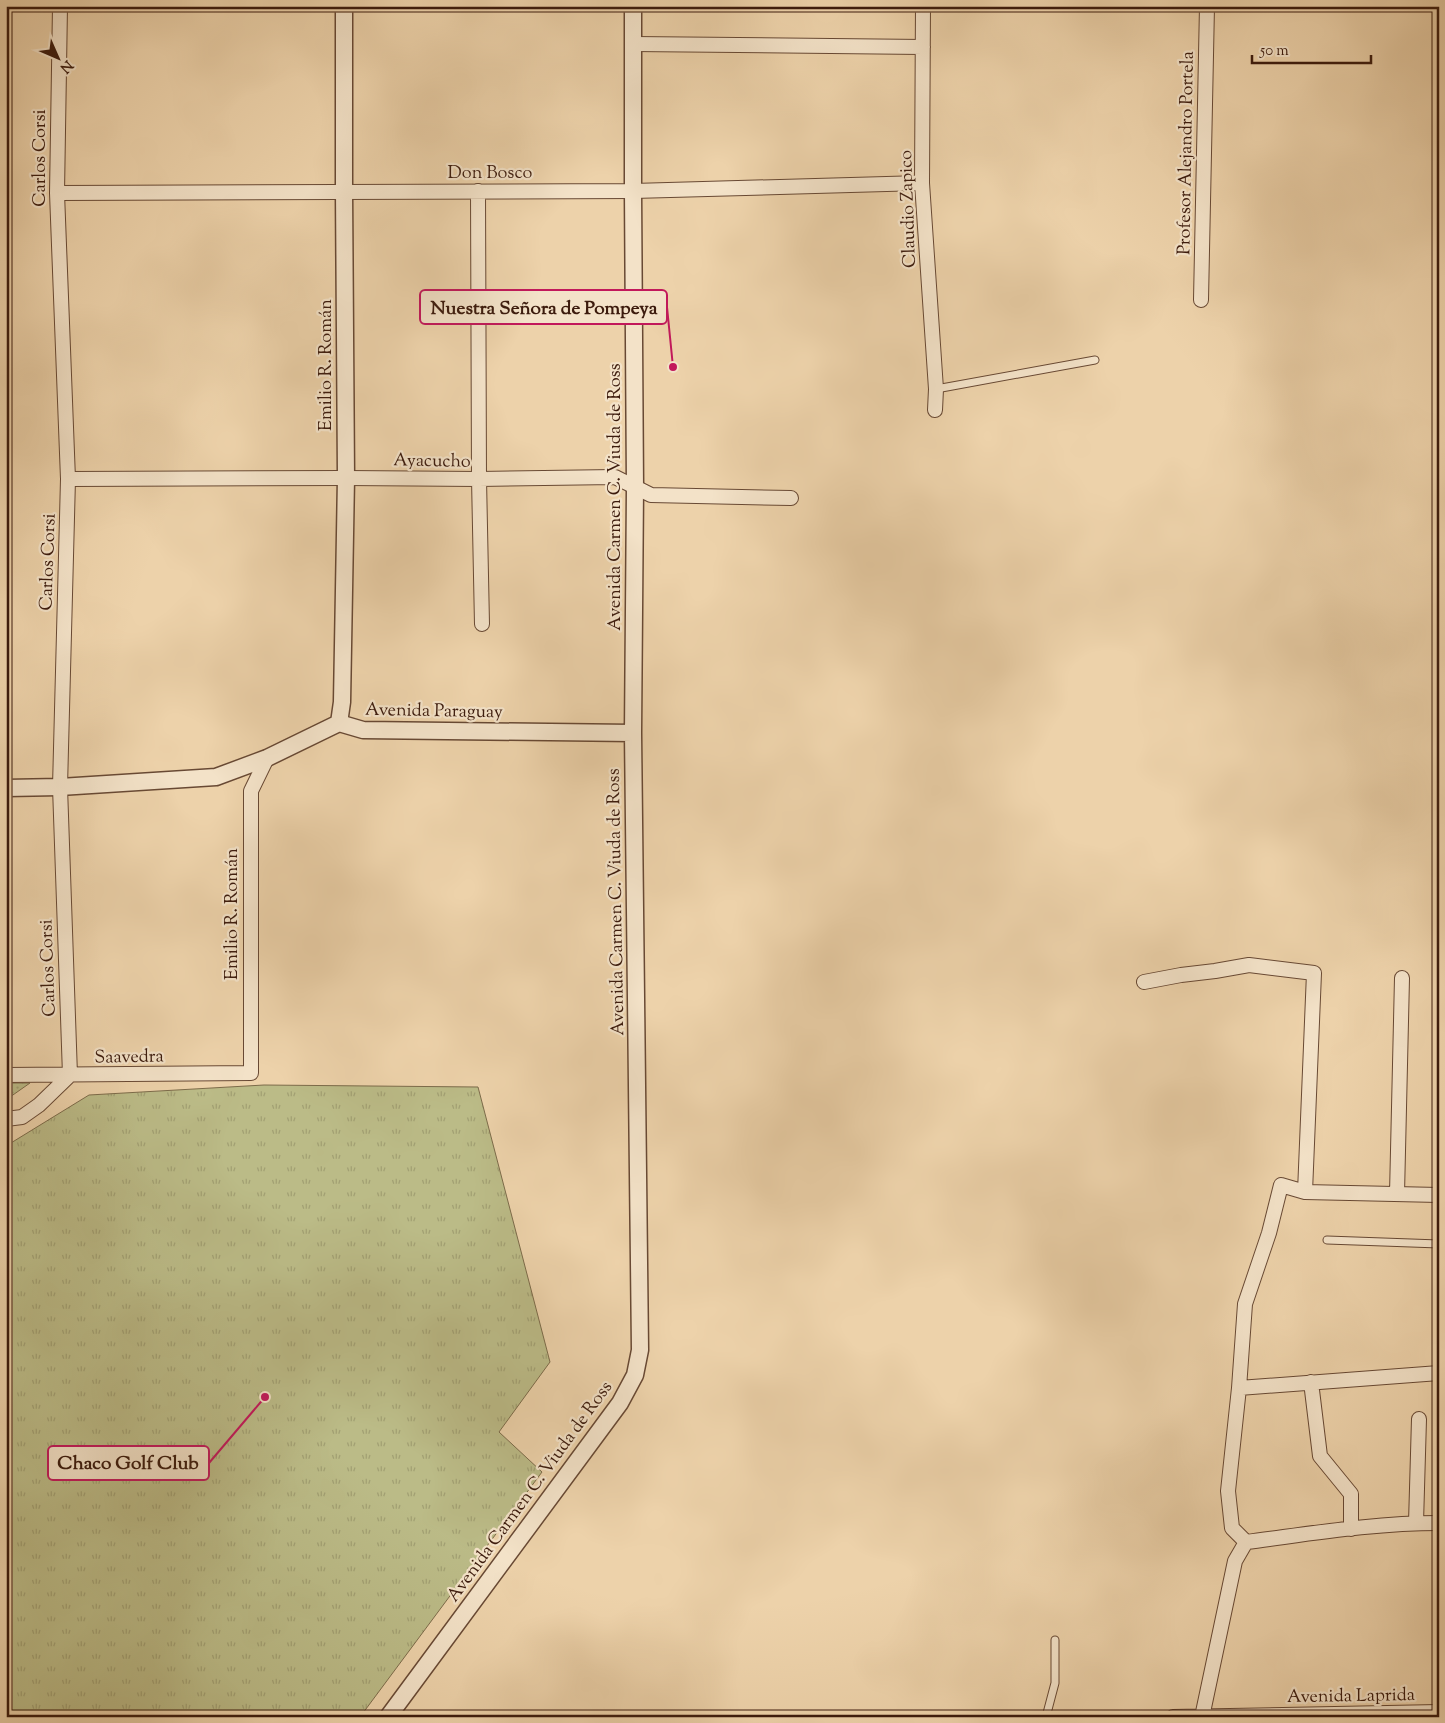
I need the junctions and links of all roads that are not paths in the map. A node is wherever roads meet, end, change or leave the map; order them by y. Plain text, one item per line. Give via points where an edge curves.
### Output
1 (60, 6) edge
2 (344, 6) edge
3 (633, 6) edge
4 (923, 6) edge
5 (1207, 6) edge
6 (633, 44) junction
7 (923, 47) junction
8 (922, 183) junction
9 (344, 191) junction
10 (478, 191) junction
11 (633, 191) junction
12 (57, 192) junction
13 (1201, 300) dead end
14 (1095, 360) dead end
15 (936, 389) junction
16 (935, 410) dead end
17 (346, 478) junction
18 (68, 479) junction
19 (479, 479) junction
20 (635, 488) junction
21 (791, 498) dead end
22 (482, 624) dead end
23 (338, 723) junction
24 (633, 733) junction
25 (267, 758) junction
26 (60, 787) junction
27 (6, 788) edge
28 (1402, 978) dead end
29 (1144, 982) dead end
30 (251, 1073) joint
31 (6, 1075) edge
32 (70, 1075) junction
33 (6, 1119) edge
34 (1305, 1192) junction
35 (1397, 1194) junction
36 (1439, 1195) edge
37 (1327, 1240) dead end
38 (1439, 1244) edge
39 (1439, 1373) edge
40 (1311, 1382) junction
41 (1239, 1388) junction
42 (1419, 1418) dead end
43 (1416, 1523) junction
44 (1439, 1523) edge
45 (1351, 1529) junction
46 (1246, 1542) junction
47 (1054, 1640) dead end
48 (1439, 1712) edge
49 (1202, 1716) edge
50 (388, 1717) edge
51 (1046, 1717) edge
52 (1173, 1717) edge

1 - 12 street, Carlos Corsi
2 - 9 street, Emilio R. Román
3 - 6 street, Avenida Carmen C. Viuda de Ross
4 - 7 street, Claudio Zapico
5 - 13 street, Profesor Alejandro Portela
6 - 7 street
6 - 11 street, Avenida Carmen C. Viuda de Ross
7 - 8 street, Claudio Zapico
8 - 11 street, Don Bosco
8 - 15 street, Claudio Zapico
9 - 10 street, Don Bosco
9 - 12 street, Don Bosco
9 - 17 street, Emilio R. Román
10 - 11 street, Don Bosco
10 - 19 street
11 - 20 street, Avenida Carmen C. Viuda de Ross
12 - 18 street, Carlos Corsi
14 - 15 lane
15 - 16 street, Claudio Zapico
17 - 18 street, Ayacucho
17 - 19 street, Ayacucho
17 - 23 street, Emilio R. Román via 342,702
18 - 26 street, Carlos Corsi
19 - 20 street, Ayacucho via 615,477
19 - 22 street
20 - 21 street, Ayacucho via 651,496
20 - 24 street, Avenida Carmen C. Viuda de Ross
23 - 24 street, Avenida Paraguay via 363,730
23 - 25 street
24 - 50 street, Avenida Carmen C. Viuda de Ross via 640,1350 635,1375 620,1402
25 - 26 street via 216,778
25 - 30 street, Emilio R. Román via 251,791
26 - 27 street
26 - 32 street, Carlos Corsi
28 - 35 street
29 - 34 street via 1248,965 1314,973
30 - 32 street, Saavedra
31 - 32 street, Saavedra
32 - 33 street via 39,1106 22,1117
34 - 35 street
34 - 41 street via 1281,1185 1245,1304
35 - 36 street
37 - 38 lane
39 - 40 street
40 - 41 street
40 - 45 street via 1320,1456 1351,1494
41 - 46 street via 1228,1491 1232,1528
42 - 43 street
43 - 44 street
43 - 45 street
45 - 46 street
46 - 49 street via 1235,1561
47 - 51 lane via 1055,1683
48 - 49 street, Avenida Laprida
49 - 52 street, Avenida Laprida

